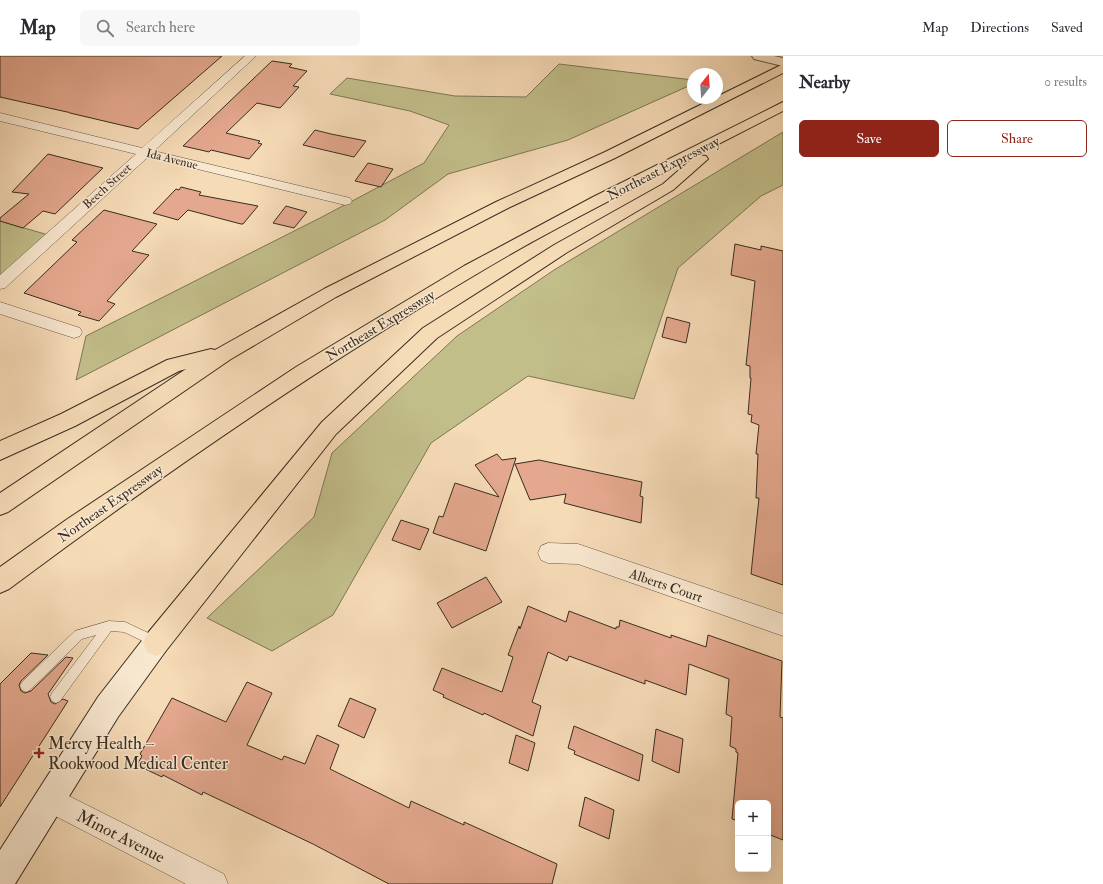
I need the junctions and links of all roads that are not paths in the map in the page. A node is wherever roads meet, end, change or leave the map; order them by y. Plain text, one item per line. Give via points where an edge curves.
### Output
1 (250, 56) edge
2 (758, 56) edge
3 (783, 62) edge
4 (783, 68) edge
5 (783, 106) edge
6 (0, 118) edge
7 (727, 136) junction
8 (144, 153) junction
9 (345, 201) dead end
10 (0, 284) edge
11 (0, 308) edge
12 (74, 332) dead end
13 (224, 354) junction
14 (0, 451) edge
15 (0, 505) edge
16 (548, 554) dead end
17 (0, 581) edge
18 (109, 626) junction
19 (783, 626) edge
20 (156, 642) junction
21 (26, 686) dead end
22 (56, 697) dead end
23 (49, 799) junction
24 (0, 879) edge
25 (214, 884) edge

1 - 8 street, Beech Street
2 - 3 main road
4 - 13 highway via 330,293
5 - 7 highway, Northeast Expressway
6 - 8 street, Ida Avenue
7 - 17 highway, Northeast Expressway via 599,200 470,270 303,372 74,527
7 - 20 highway via 668,187 560,249 430,334 329,428
8 - 9 street, Ida Avenue
8 - 10 street, Beech Street
11 - 12 street
13 - 14 highway via 174,365 68,420
13 - 15 highway
16 - 19 street, Alberts Court via 578,554
18 - 20 lane via 125,627
18 - 21 lane via 79,635
18 - 22 lane
20 - 23 main road via 108,707
23 - 24 main road
23 - 25 street, Minot Avenue

